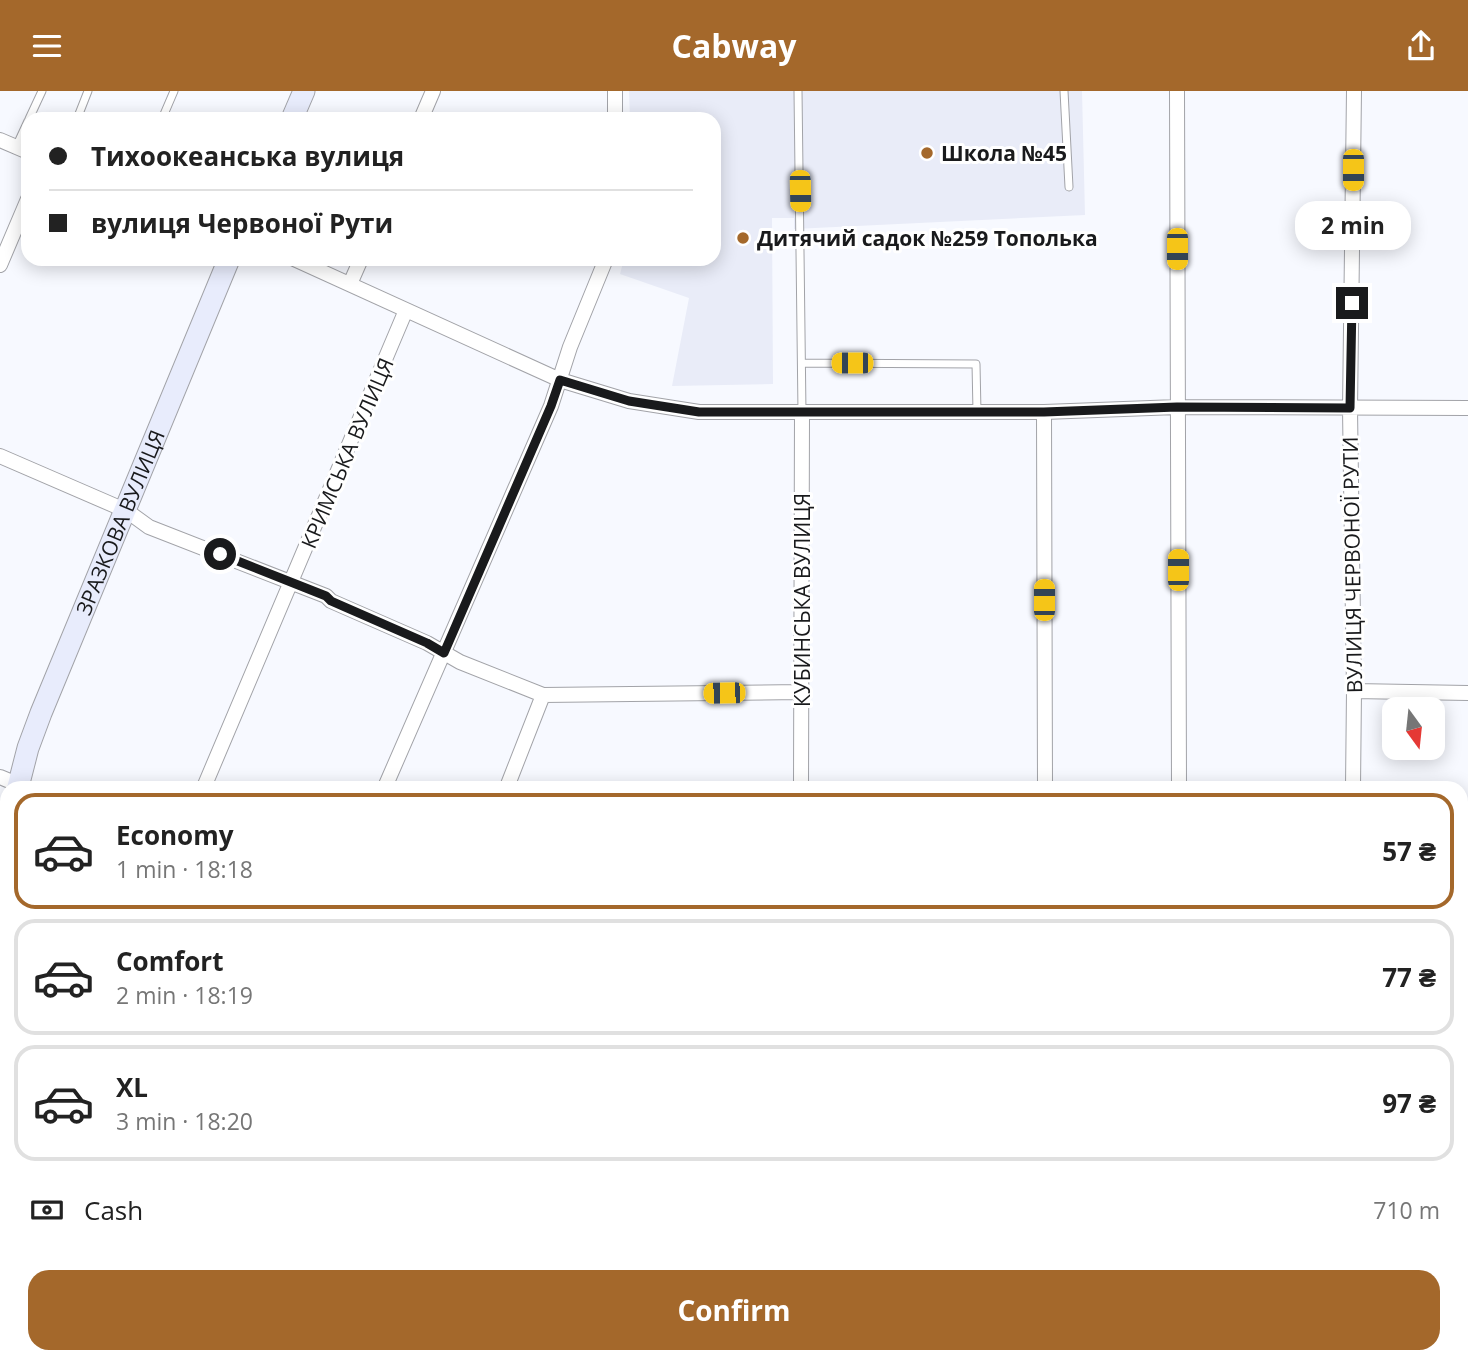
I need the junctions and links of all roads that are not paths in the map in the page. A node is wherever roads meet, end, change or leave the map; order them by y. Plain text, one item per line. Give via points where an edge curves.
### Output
1 (43, 91) edge
2 (88, 91) edge
3 (174, 91) edge
4 (304, 91) edge
5 (433, 91) edge
6 (615, 91) edge
7 (798, 91) edge
8 (1064, 91) edge
9 (1177, 91) edge
10 (1354, 91) edge
11 (33, 112) edge
12 (80, 112) edge
13 (165, 112) edge
14 (295, 112) edge
15 (424, 112) edge
16 (615, 112) edge
17 (0, 140) edge
18 (21, 149) edge
19 (1069, 187) dead end
20 (21, 216) edge
21 (0, 265) edge
22 (226, 266) edge
23 (310, 266) edge
24 (358, 266) edge
25 (603, 266) edge
26 (350, 284) junction
27 (406, 310) junction
28 (802, 363) junction
29 (560, 380) junction
30 (1177, 407) junction
31 (1350, 408) junction
32 (1468, 408) edge
33 (977, 412) junction
34 (1044, 412) junction
35 (802, 413) junction
36 (0, 456) edge
37 (127, 512) junction
38 (292, 582) junction
39 (444, 653) junction
40 (1354, 691) junction
41 (801, 692) junction
42 (1468, 693) edge
43 (543, 695) junction
44 (16, 781) edge
45 (207, 781) edge
46 (388, 781) edge
47 (510, 781) edge
48 (801, 781) edge
49 (1045, 781) edge
50 (1179, 781) edge
51 (1353, 781) edge

1 - 11 lane
2 - 12 lane
3 - 13 lane
4 - 14 street
5 - 15 street
6 - 16 street
7 - 28 lane
8 - 19 lane
9 - 30 street
10 - 31 street, ВУЛИЦЯ ЧЕРВОНОЇ РУТИ
17 - 18 street
20 - 21 street
22 - 37 street, ЗРАЗКОВА ВУЛИЦЯ
23 - 26 street
24 - 26 street
25 - 29 street
26 - 27 street
27 - 29 street
27 - 38 street, КРИМСЬКА ВУЛИЦЯ
28 - 33 lane via 976,364
28 - 35 lane
29 - 35 street via 629,401 699,412
29 - 39 street
30 - 31 street
30 - 34 street
30 - 50 street
31 - 32 street
31 - 40 street, ВУЛИЦЯ ЧЕРВОНОЇ РУТИ
33 - 34 street
33 - 35 street
34 - 49 street
35 - 41 street, КУБИНСЬКА ВУЛИЦЯ
36 - 37 street
37 - 38 street via 149,527
37 - 44 street, ЗРАЗКОВА ВУЛИЦЯ
38 - 39 street
38 - 45 street, КРИМСЬКА ВУЛИЦЯ
39 - 43 street
39 - 46 street
40 - 42 street
40 - 51 street, ВУЛИЦЯ ЧЕРВОНОЇ РУТИ
41 - 43 street
41 - 48 street, КУБИНСЬКА ВУЛИЦЯ
43 - 47 street

